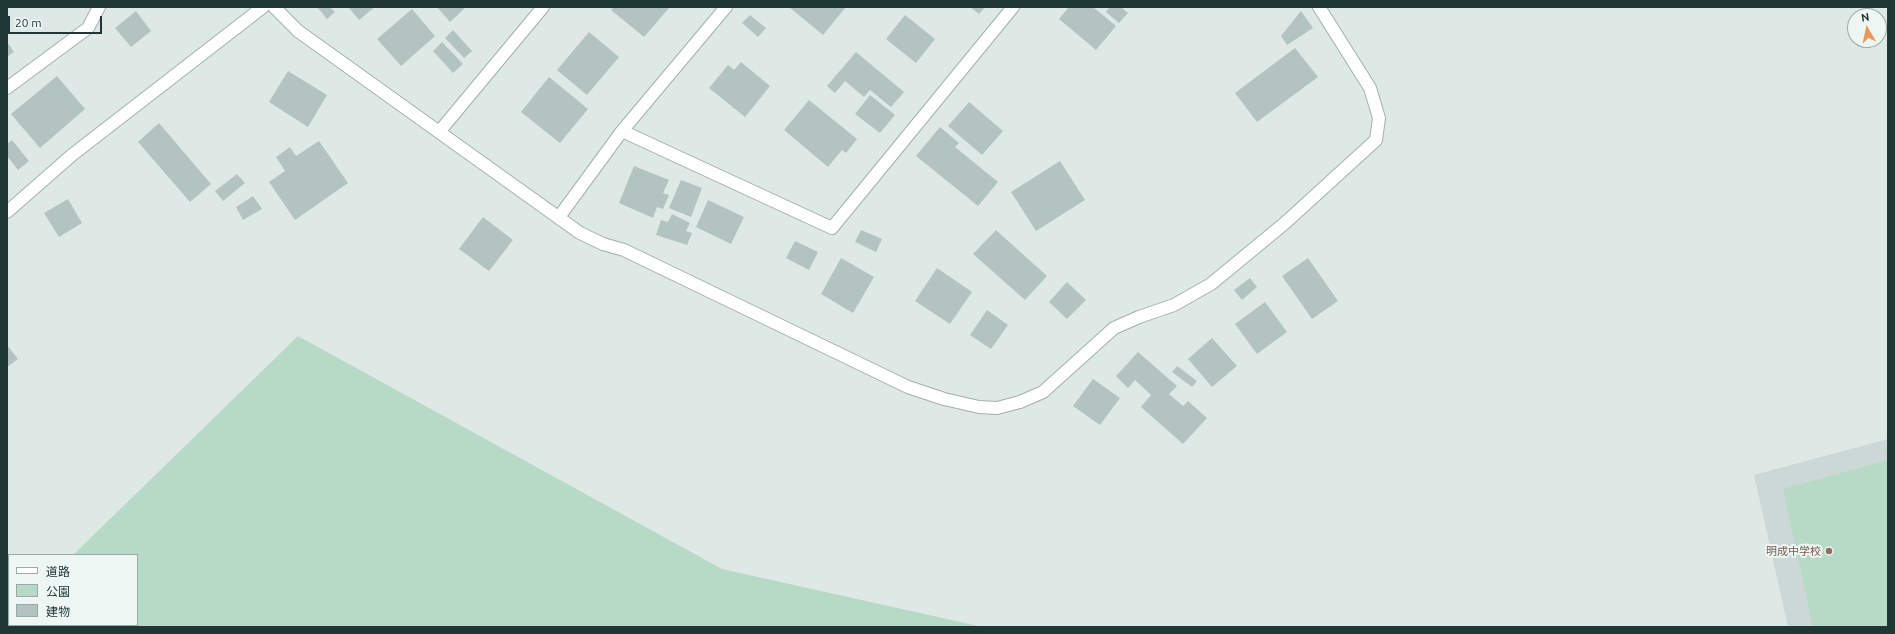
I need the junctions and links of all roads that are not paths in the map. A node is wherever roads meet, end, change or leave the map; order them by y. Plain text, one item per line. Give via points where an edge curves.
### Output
1 (99, 7) edge
2 (263, 7) edge
3 (274, 7) edge
4 (543, 7) edge
5 (726, 7) edge
6 (1013, 7) edge
7 (1319, 7) edge
8 (7, 88) edge
9 (622, 131) junction
10 (439, 132) junction
11 (7, 212) edge
12 (559, 218) junction

1 - 8 street via 88,28
2 - 11 street via 72,155
3 - 10 street via 298,31
4 - 10 street
5 - 9 street
6 - 9 street via 832,228
7 - 12 street via 1370,88 1379,118 1376,140 1285,223 1211,284 1174,305 1139,316 1114,328 1043,392 1020,402 997,408 979,407 908,387 624,250 580,233
9 - 12 street
10 - 12 street

